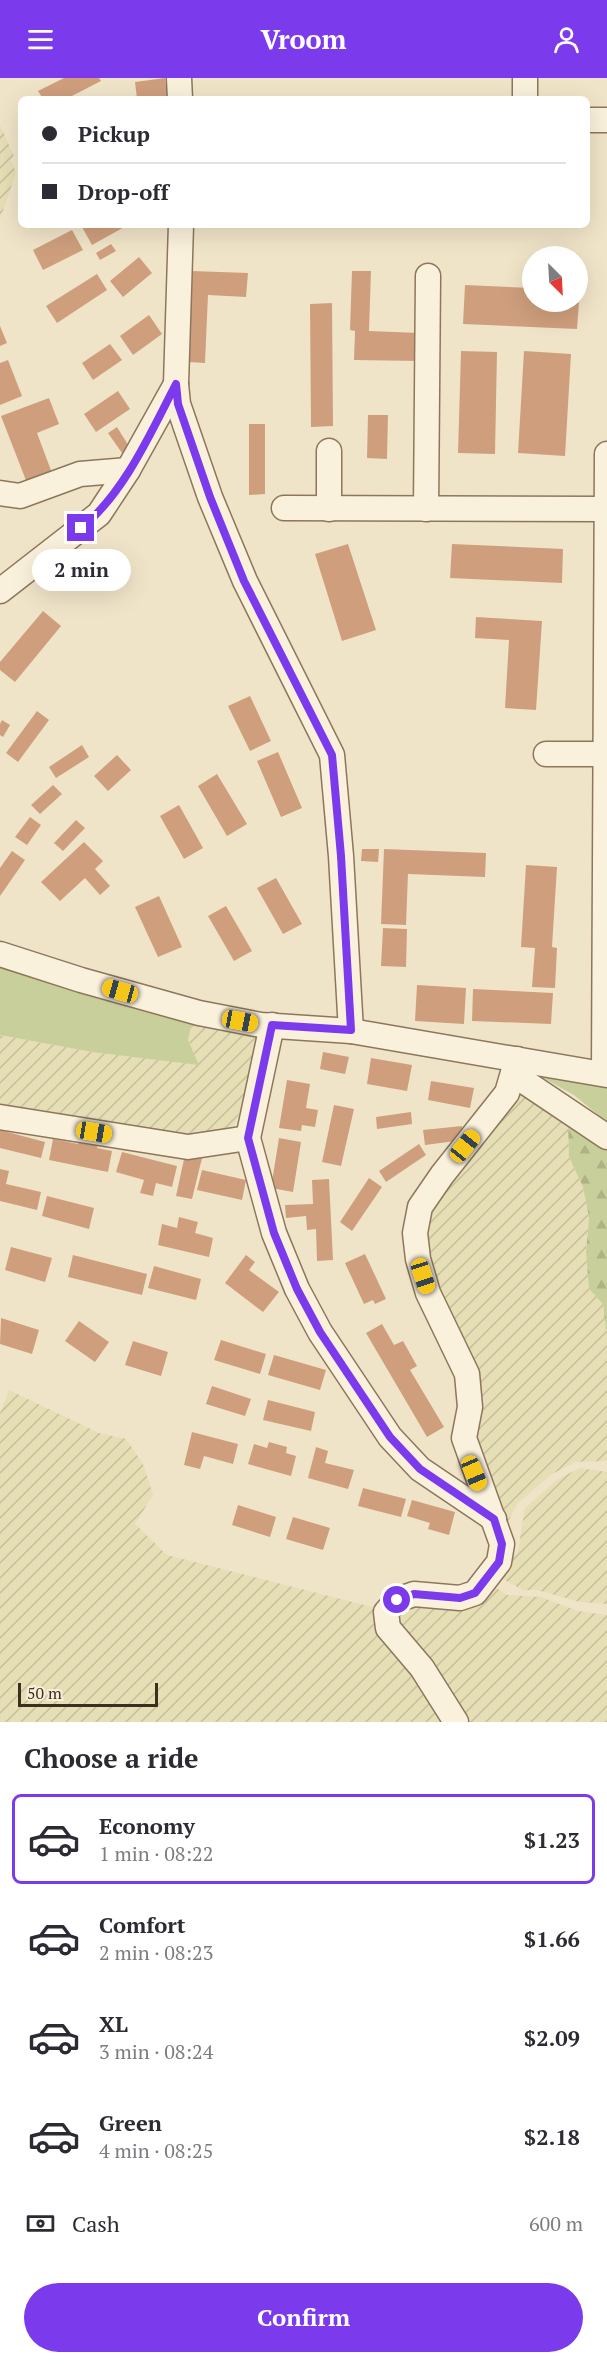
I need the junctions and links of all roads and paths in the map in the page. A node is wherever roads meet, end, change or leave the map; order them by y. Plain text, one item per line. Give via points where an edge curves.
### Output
1 (179, 78) edge
2 (525, 78) edge
3 (180, 96) edge
4 (525, 96) edge
5 (590, 120) edge
6 (607, 120) edge
7 (181, 228) edge
8 (428, 276) dead end
9 (176, 384) junction
10 (329, 451) dead end
11 (607, 454) edge
12 (128, 470) junction
13 (0, 493) edge
14 (284, 508) dead end
15 (329, 508) junction
16 (426, 509) junction
17 (607, 509) edge
18 (0, 591) edge
19 (546, 754) dead end
20 (605, 754) junction
21 (0, 954) edge
22 (272, 1025) junction
23 (351, 1030) junction
24 (515, 1067) junction
25 (605, 1074) edge
26 (0, 1117) edge
27 (607, 1137) edge
28 (248, 1138) junction
29 (494, 1519) junction
30 (456, 1722) edge

1 - 3 street
2 - 4 street
5 - 6 street
7 - 9 street
8 - 16 street
9 - 12 street
9 - 23 street via 178,404 210,497 244,581 332,755
10 - 15 street
11 - 17 street
12 - 13 street via 80,474 20,495
12 - 18 street via 99,514
14 - 15 street
15 - 16 street
16 - 17 street
17 - 20 street
19 - 20 street
20 - 25 street
21 - 22 street via 199,1013
22 - 23 street
22 - 28 street
23 - 24 street
24 - 25 street
24 - 27 street
24 - 29 street via 507,1093 420,1207 415,1233 428,1293 467,1374 470,1407 464,1438
26 - 28 street via 188,1147
28 - 29 street via 274,1233 320,1332 390,1437 420,1469
29 - 30 street via 502,1544 499,1562 475,1593 460,1598 414,1594 397,1600 386,1612 388,1628 422,1668

